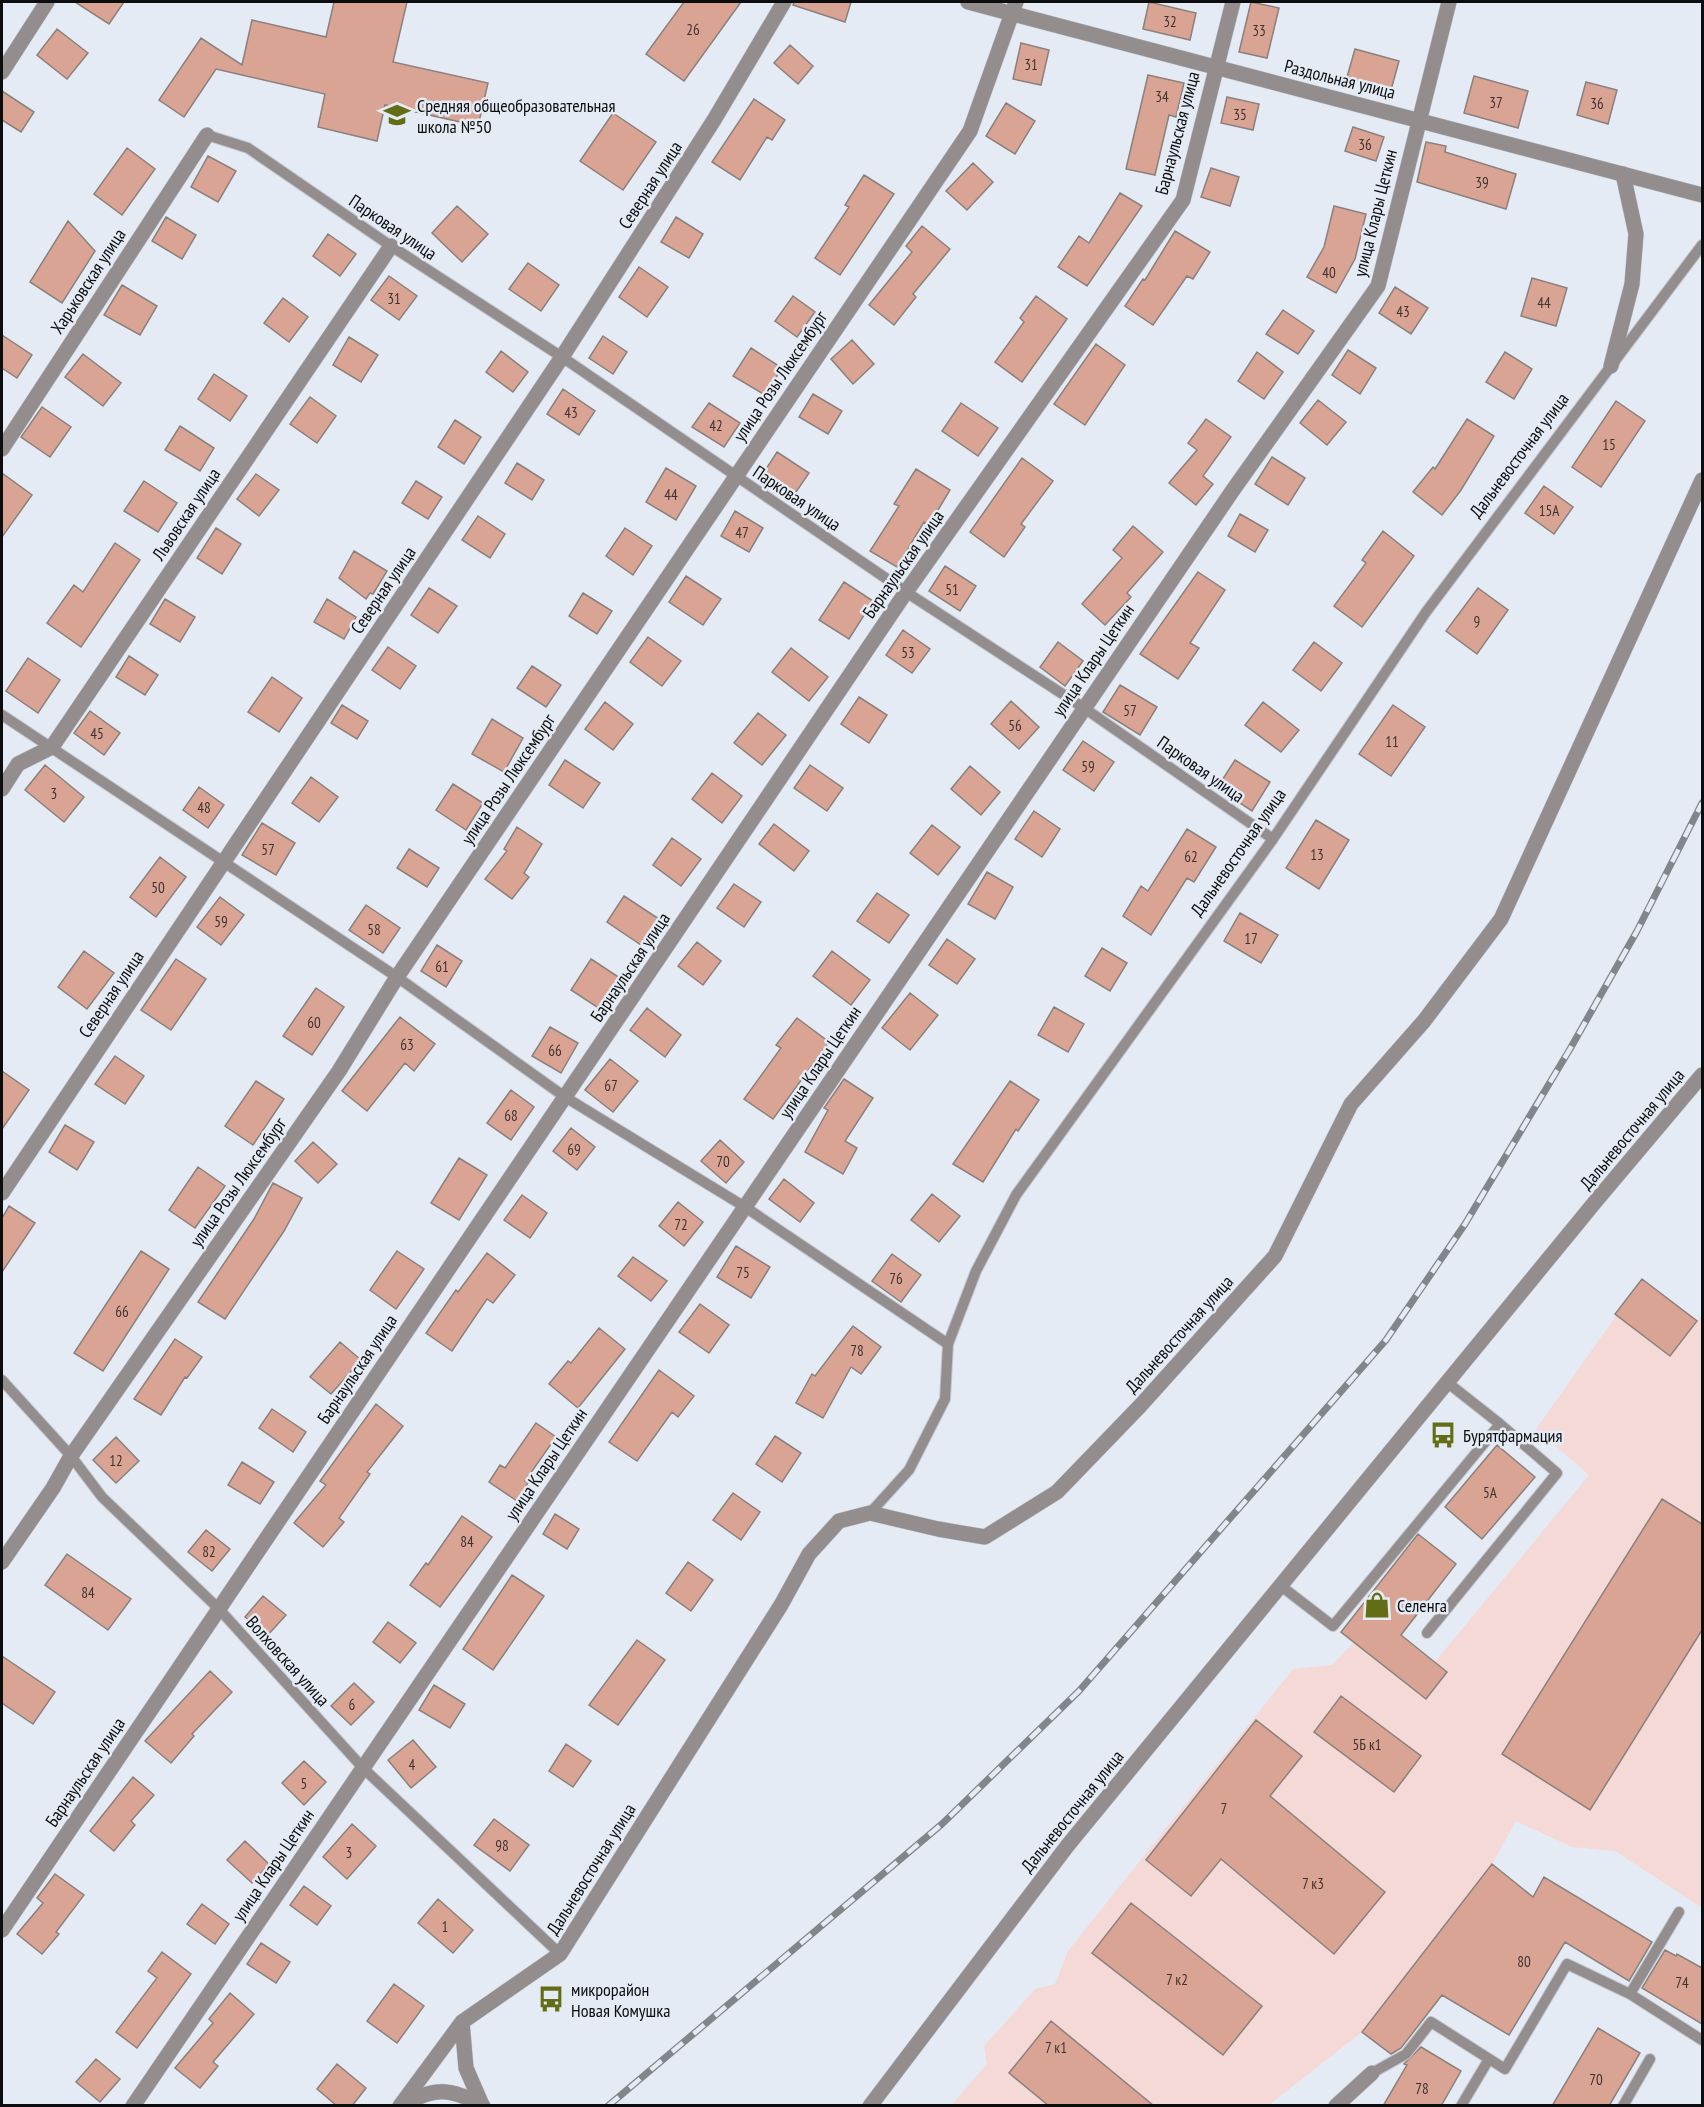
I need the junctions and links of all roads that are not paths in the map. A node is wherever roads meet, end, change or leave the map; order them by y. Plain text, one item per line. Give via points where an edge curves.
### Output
1 (48, 2) edge
2 (784, 2) edge
3 (968, 2) edge
4 (1233, 2) edge
5 (1449, 2) edge
6 (1014, 8) edge
7 (1215, 68) junction
8 (2, 72) edge
9 (1418, 119) junction
10 (207, 135) joint
11 (1623, 174) junction
12 (1702, 195) edge
13 (1702, 245) edge
14 (391, 246) junction
15 (562, 357) junction
16 (1611, 366) junction
17 (2, 449) edge
18 (735, 477) junction
19 (1702, 480) edge
20 (906, 592) junction
21 (1084, 708) junction
22 (2, 715) edge
23 (52, 747) junction
24 (2, 789) edge
25 (1273, 839) junction
26 (222, 863) junction
27 (397, 977) junction
28 (1702, 1075) edge
29 (565, 1097) junction
30 (2, 1193) edge
31 (745, 1207) junction
32 (948, 1344) junction
33 (2, 1380) edge
34 (1449, 1383) junction
35 (1500, 1424) junction
36 (71, 1456) junction
37 (870, 1513) junction
38 (2, 1562) edge
39 (1281, 1586) junction
40 (219, 1609) junction
41 (1427, 1633) dead end
42 (363, 1768) junction
43 (1679, 1912) dead end
44 (2, 1930) edge
45 (560, 1954) junction
46 (1630, 1994) junction
47 (462, 2022) junction
48 (1702, 2040) edge
49 (1490, 2059) junction
50 (1650, 2059) dead end
51 (1372, 2073) joint
52 (483, 2105) edge
53 (133, 2106) edge
54 (402, 2106) edge
55 (870, 2106) edge
56 (1336, 2106) edge
57 (1461, 2106) edge
58 (1623, 2106) edge

1 - 8 street
2 - 15 street, Северная улица via 714,120
3 - 6 street, Раздольная улица
4 - 7 street, Барнаульская улица
5 - 9 street, улица Клары Цеткин
6 - 7 street, Раздольная улица
6 - 18 street, улица Розы Люксембург via 970,131
7 - 9 street, Раздольная улица
7 - 20 street, Барнаульская улица via 1183,200
9 - 11 street, Раздольная улица
9 - 21 street, улица Клары Цеткин via 1378,286
10 - 14 lane, Парковая улица via 248,148
10 - 17 street, Харьковская улица
11 - 12 street, Раздольная улица
11 - 16 street via 1636,234 1632,284
13 - 16 lane, Дальневосточная улица
14 - 15 lane, Парковая улица
14 - 23 street, Львовская улица
15 - 18 lane, Парковая улица
15 - 26 street, Северная улица
16 - 25 lane, Дальневосточная улица via 1426,612
18 - 20 lane, Парковая улица
18 - 27 street, улица Розы Люксембург
19 - 37 street, Дальневосточная улица via 1501,919 1424,1021 1351,1104 1275,1256 1140,1407 1057,1492 985,1536
20 - 21 lane, Парковая улица
20 - 29 street, Барнаульская улица
21 - 25 lane, Парковая улица
21 - 31 street, улица Клары Цеткин
22 - 23 lane
23 - 24 street, Львовская улица via 18,764
23 - 26 lane
25 - 32 lane, Дальневосточная улица via 1016,1195 976,1271
26 - 27 lane
26 - 30 street, Северная улица
27 - 29 lane
27 - 36 street, улица Розы Люксембург via 339,1071
28 - 34 street, Дальневосточная улица
29 - 31 lane
29 - 40 street, Барнаульская улица
31 - 32 lane
31 - 42 street, улица Клары Цеткин
32 - 37 lane, Дальневосточная улица via 945,1399 909,1470
33 - 36 lane, Волховская улица
34 - 35 lane
34 - 39 street, Дальневосточная улица
35 - 39 lane via 1333,1626
35 - 41 lane via 1557,1473
36 - 38 street, улица Розы Люксембург
36 - 40 lane, Волховская улица via 102,1497
37 - 45 street, Дальневосточная улица via 839,1521 809,1554 781,1605
39 - 55 street, Дальневосточная улица via 1068,1845
40 - 42 lane, Волховская улица
40 - 44 street, Барнаульская улица
42 - 45 lane, Волховская улица
42 - 53 street, улица Клары Цеткин
43 - 46 lane
45 - 47 street, Дальневосточная улица
46 - 48 lane
46 - 49 lane via 1567,1964 1505,2069
47 - 52 street, Дальневосточная улица via 466,2068
47 - 54 street, Дальневосточная улица
49 - 51 lane via 1431,2022 1406,2054
49 - 57 lane
50 - 58 lane
51 - 56 street
52 - 54 street, Дальневосточная улица via 449,2090 417,2096

